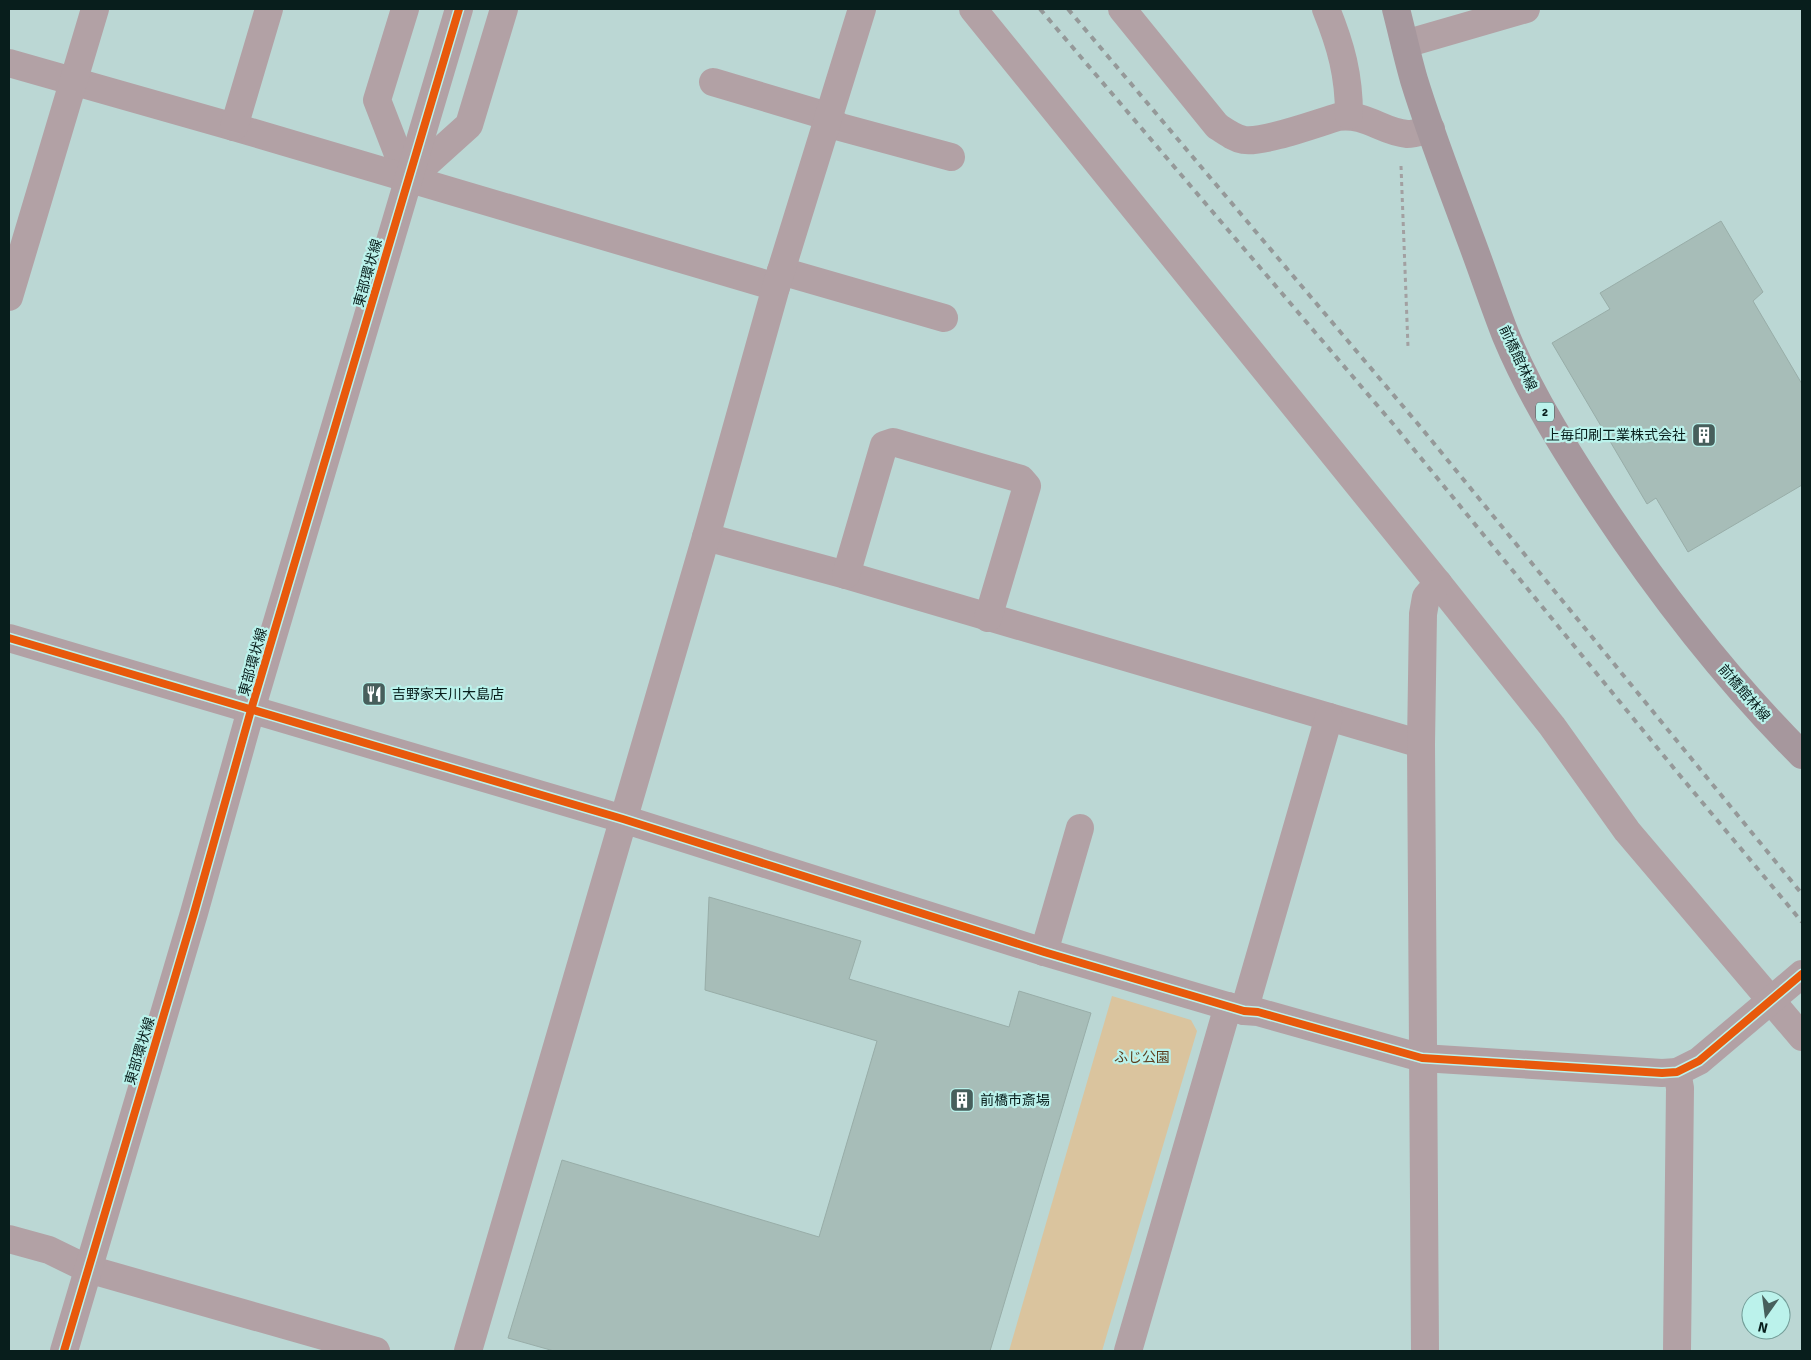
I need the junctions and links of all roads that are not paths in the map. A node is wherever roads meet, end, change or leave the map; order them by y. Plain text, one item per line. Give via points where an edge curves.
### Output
1 (95, 9) edge
2 (269, 9) edge
3 (405, 9) edge
4 (459, 9) edge
5 (504, 9) edge
6 (862, 9) edge
7 (973, 9) edge
8 (1122, 9) edge
9 (1326, 9) edge
10 (1396, 9) edge
11 (1526, 9) edge
12 (1405, 44) junction
13 (9, 63) edge
14 (73, 82) junction
15 (713, 82) dead end
16 (1349, 116) junction
17 (829, 119) junction
18 (234, 127) junction
19 (1431, 129) junction
20 (952, 158) dead end
21 (408, 180) junction
22 (779, 279) junction
23 (9, 297) edge
24 (944, 318) dead end
25 (706, 537) junction
26 (846, 575) junction
27 (1438, 584) junction
28 (988, 618) junction
29 (9, 638) edge
30 (251, 710) junction
31 (1329, 717) junction
32 (1421, 744) junction
33 (1802, 755) edge
34 (623, 819) junction
35 (1080, 828) dead end
36 (1044, 952) junction
37 (1802, 974) edge
38 (1770, 999) junction
39 (1236, 1009) junction
40 (1802, 1037) edge
41 (1422, 1058) junction
42 (1677, 1072) junction
43 (9, 1239) edge
44 (88, 1269) junction
45 (64, 1351) edge
46 (376, 1351) edge
47 (468, 1351) edge
48 (1128, 1351) edge
49 (1425, 1351) edge
50 (1677, 1351) edge

1 - 14 street
2 - 18 street
3 - 21 street via 377,100
4 - 21 street, 東部環状線
5 - 21 street via 469,124
6 - 17 street
7 - 27 street
8 - 16 street via 1217,126 1229,134 1246,140 1264,139
9 - 16 street via 1346,72
10 - 12 main road, 前橋館林線 / 2
11 - 12 street
12 - 19 main road, 前橋館林線 / 2
13 - 14 street
14 - 18 street
14 - 23 street
15 - 17 street
16 - 19 street via 1396,132 1409,134
17 - 20 street via 840,127
17 - 22 street
18 - 21 street
19 - 33 main road, 前橋館林線 / 2 via 1507,337 1573,462 1674,608 1761,714
21 - 22 street
21 - 30 street, 東部環状線
22 - 24 street
22 - 25 street
25 - 26 street
25 - 34 street
26 - 28 street
26 - 28 street via 884,445 892,442 1021,479 1027,486
27 - 32 street via 1426,597 1423,614
27 - 38 street via 1552,726 1627,831
28 - 31 street
29 - 30 street
30 - 34 street
30 - 44 street, 東部環状線
31 - 32 street
31 - 39 street
32 - 41 street
34 - 36 street
34 - 47 street
35 - 36 street
36 - 39 street
37 - 38 street
38 - 40 street
38 - 42 street via 1699,1061
39 - 41 street via 1258,1012
39 - 48 street
41 - 42 street
41 - 49 street
42 - 50 street via 1680,1088
43 - 44 street via 49,1250
44 - 45 street, 東部環状線
44 - 46 street

